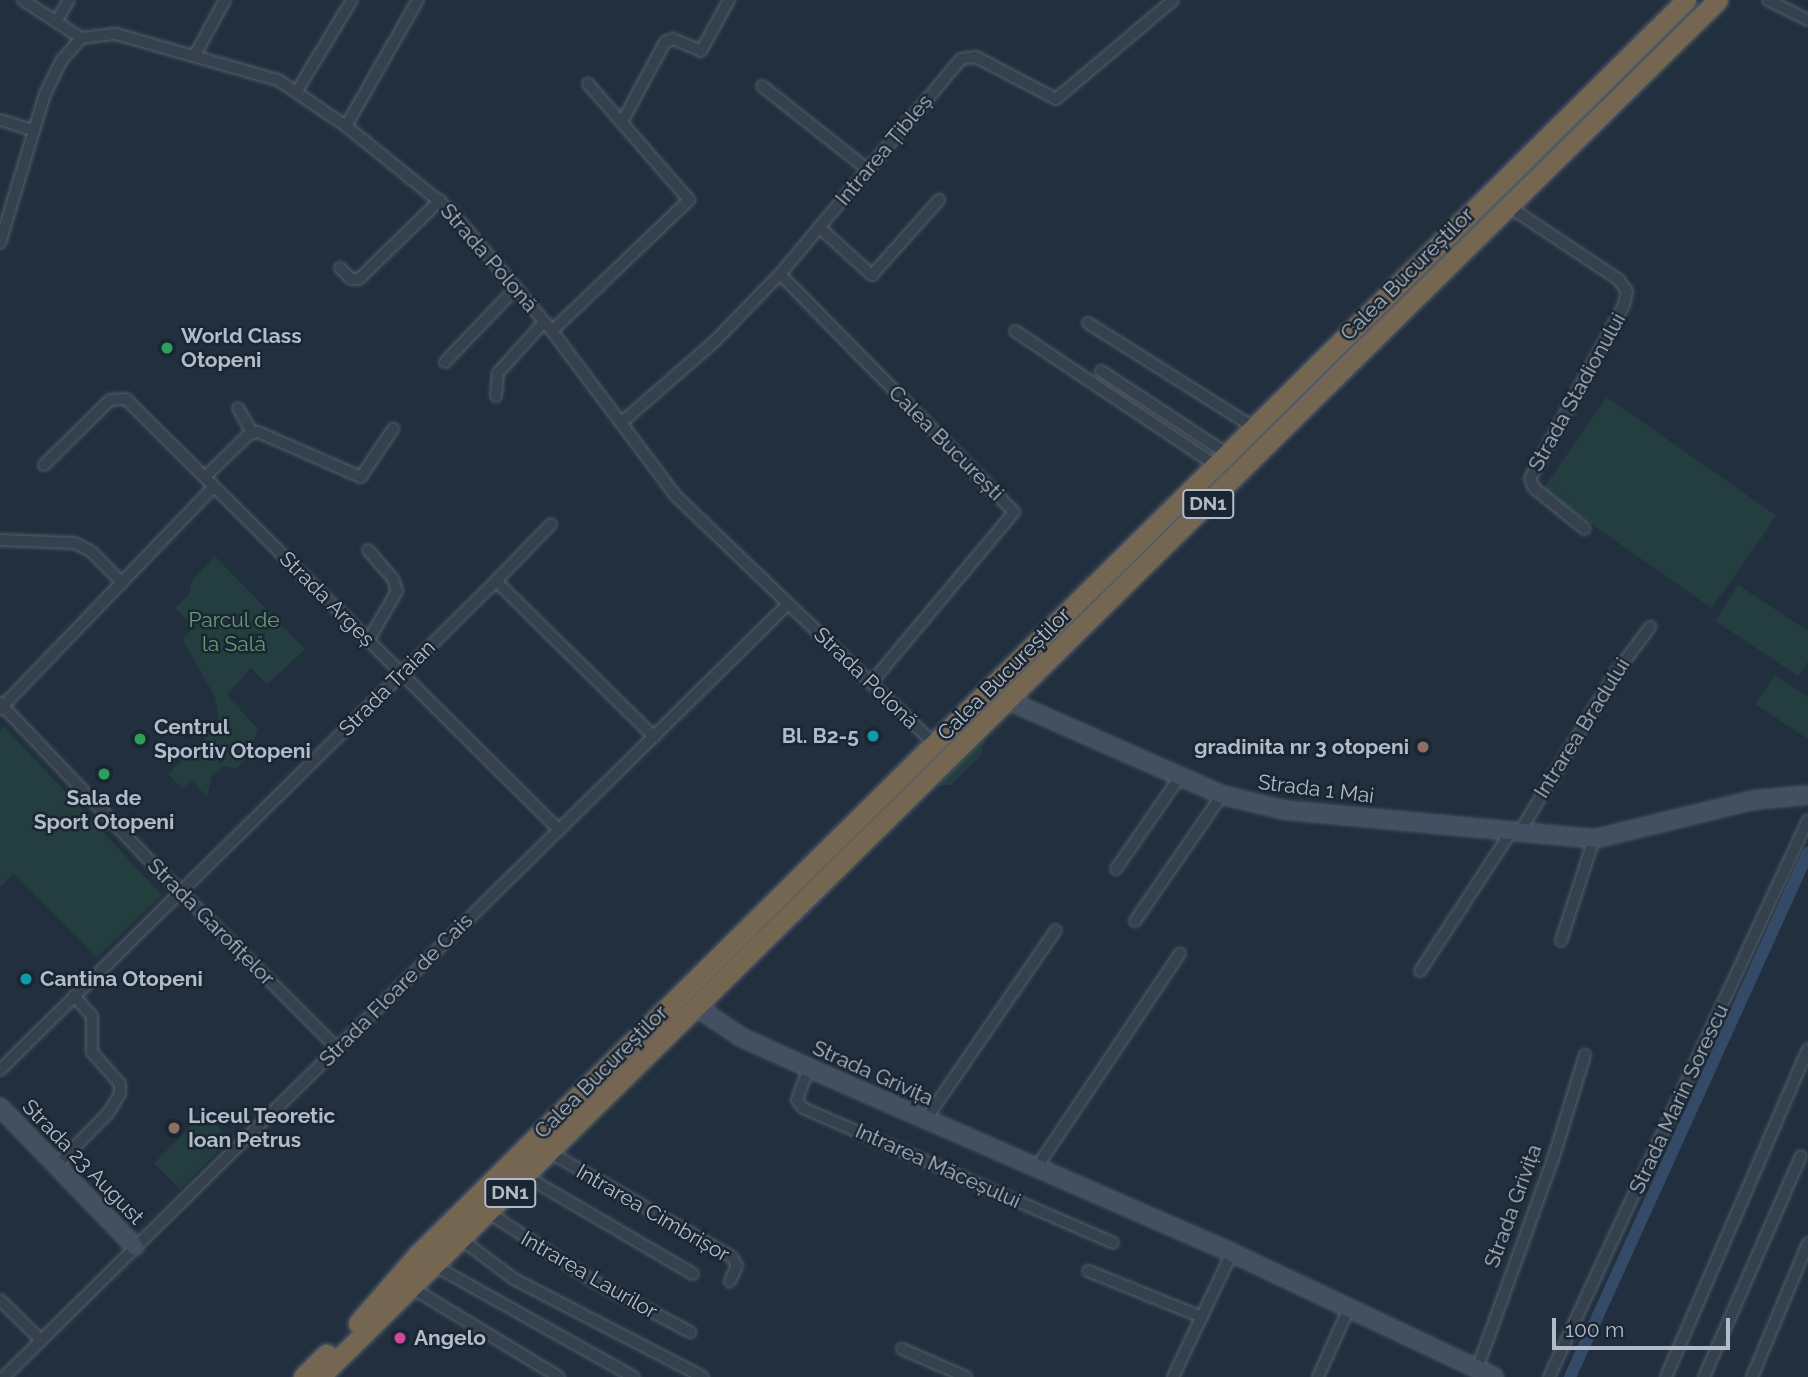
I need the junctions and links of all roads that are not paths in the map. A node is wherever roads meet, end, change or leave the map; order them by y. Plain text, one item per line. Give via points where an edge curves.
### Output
1 (23, 0) edge
2 (68, 0) edge
3 (225, 0) edge
4 (352, 0) edge
5 (418, 0) edge
6 (729, 0) edge
7 (1173, 0) edge
8 (1686, 0) edge
9 (1718, 0) edge
10 (1768, 0) edge
11 (57, 20) junction
12 (1808, 20) edge
13 (81, 38) junction
14 (196, 53) junction
15 (588, 84) dead end
16 (762, 86) dead end
17 (297, 91) junction
18 (0, 120) edge
19 (622, 122) junction
20 (346, 126) junction
21 (33, 130) junction
22 (867, 169) junction
23 (440, 200) junction
24 (939, 200) dead end
25 (1508, 206) junction
26 (819, 227) junction
27 (0, 243) edge
28 (340, 268) dead end
29 (780, 274) junction
30 (516, 288) junction
31 (1088, 323) dead end
32 (548, 327) junction
33 (1015, 331) dead end
34 (445, 362) dead end
35 (1101, 371) dead end
36 (496, 396) dead end
37 (238, 408) dead end
38 (621, 423) junction
39 (1255, 428) junction
40 (393, 429) dead end
41 (252, 432) junction
42 (1223, 460) junction
43 (44, 465) dead end
44 (205, 477) junction
45 (214, 486) junction
46 (551, 524) dead end
47 (1585, 530) dead end
48 (0, 540) edge
49 (368, 550) dead end
50 (496, 581) junction
51 (122, 583) junction
52 (788, 604) junction
53 (1650, 627) dead end
54 (368, 641) junction
55 (402, 674) junction
56 (871, 683) junction
57 (1009, 701) junction
58 (1, 706) edge
59 (654, 737) junction
60 (936, 745) junction
61 (1179, 778) junction
62 (1222, 795) junction
63 (1808, 795) edge
64 (1808, 820) edge
65 (559, 830) junction
66 (1515, 832) junction
67 (1594, 839) junction
68 (1116, 869) dead end
69 (182, 894) junction
70 (1135, 921) dead end
71 (1055, 930) dead end
72 (1561, 940) dead end
73 (1180, 953) dead end
74 (1420, 971) dead end
75 (74, 996) junction
76 (698, 1008) junction
77 (337, 1048) junction
78 (1808, 1049) edge
79 (1585, 1055) dead end
80 (809, 1068) junction
81 (0, 1070) edge
82 (0, 1107) edge
83 (926, 1119) junction
84 (551, 1153) junction
85 (1801, 1156) dead end
86 (57, 1166) junction
87 (1037, 1167) junction
88 (527, 1177) junction
89 (489, 1213) junction
90 (462, 1240) junction
91 (1113, 1243) dead end
92 (1808, 1243) edge
93 (135, 1247) junction
94 (1232, 1253) junction
95 (435, 1266) junction
96 (1088, 1271) dead end
97 (693, 1274) dead end
98 (730, 1281) dead end
99 (412, 1289) junction
100 (0, 1300) edge
101 (1349, 1308) junction
102 (1202, 1317) junction
103 (690, 1332) dead end
104 (41, 1340) junction
105 (902, 1349) dead end
106 (1477, 1369) junction
107 (5, 1377) edge
108 (303, 1377) edge
109 (320, 1377) edge
110 (559, 1377) edge
111 (634, 1377) edge
112 (703, 1377) edge
113 (966, 1377) edge
114 (1173, 1377) edge
115 (1318, 1377) edge
116 (1494, 1377) edge
117 (1549, 1377) edge
118 (1666, 1377) edge
119 (1704, 1377) edge
120 (1752, 1377) edge

1 - 11 street
2 - 11 street
3 - 14 street
4 - 17 street
5 - 20 street
6 - 19 street via 701,51 673,38 665,42
7 - 22 street, Intrarea Țibleș via 1056,99 967,55
8 - 39 highway, Calea Bucureștilor / DN1
9 - 25 highway, Calea Bucureștilor / DN1
10 - 12 street
11 - 13 street
13 - 14 street, Strada Polonă via 116,34
13 - 21 street via 56,69
14 - 17 street, Strada Polonă via 261,72
15 - 19 street
16 - 22 street
17 - 20 street, Strada Polonă
18 - 21 street
19 - 32 street via 689,200
20 - 23 street, Strada Polonă
21 - 27 street
22 - 26 street, Intrarea Țibleș
23 - 28 street via 359,279 351,279
23 - 30 street, Strada Polonă
24 - 26 street via 872,275
25 - 47 street, Strada Stadionului via 1618,279 1627,291 1624,305 1530,479 1534,488
25 - 57 highway, Calea Bucureștilor / DN1
26 - 29 street, Intrarea Țibleș
29 - 38 street, Intrarea Țibleș via 714,342
29 - 56 street, Calea București via 1014,512
30 - 32 street, Strada Polonă
30 - 34 street
31 - 39 street
32 - 36 street via 498,373
32 - 38 street, Strada Polonă
33 - 42 street
35 - 42 street
37 - 41 street
38 - 52 street, Strada Polonă via 683,504
39 - 42 highway, Calea Bucureștilor / DN1
40 - 41 street via 360,477 265,433
41 - 44 street
42 - 60 highway, Calea Bucureștilor / DN1
43 - 44 street, Strada Argeș via 104,405 121,397
44 - 45 street, Strada Argeș
45 - 51 street
45 - 54 street, Strada Argeș
46 - 50 street, Strada Traian
48 - 51 street via 75,543 92,552
49 - 54 street via 393,579 397,591
50 - 55 street, Strada Traian
50 - 59 street
51 - 58 street
52 - 56 street, Strada Polonă
52 - 59 street, Strada Floare de Cais
53 - 66 street, Intrarea Bradului
54 - 55 street, Strada Argeș
55 - 65 street, Strada Argeș
55 - 69 street, Strada Traian
56 - 60 street, Strada Polonă
57 - 61 street, Strada 1 Mai
57 - 76 highway, Calea Bucureștilor / DN1
58 - 69 street, Strada Garofițelor
59 - 65 street, Strada Floare de Cais
60 - 108 highway, Calea Bucureștilor / DN1 via 418,1254 373,1308
61 - 62 street, Strada 1 Mai
61 - 68 street
62 - 66 street, Strada 1 Mai via 1284,810
62 - 70 street
63 - 67 street, Strada 1 Mai via 1754,800
64 - 117 street, Strada Marin Sorescu
65 - 77 street, Strada Floare de Cais
66 - 67 street, Strada 1 Mai
66 - 74 street
67 - 72 street
69 - 75 street, Strada Traian
69 - 77 street, Strada Garofițelor
71 - 83 street
73 - 87 street
75 - 81 street, Strada Traian
75 - 86 street via 92,1016 92,1052 120,1084 120,1094 109,1112
76 - 80 street, Strada Grivița via 741,1037
76 - 84 highway, Calea Bucureștilor / DN1
77 - 93 street, Strada Floare de Cais
78 - 118 street
79 - 106 street, Strada Grivița via 1554,1156
80 - 83 street, Strada Grivița
80 - 91 street, Intrarea Măceșului via 797,1100 803,1108
82 - 86 street, Strada 23 August
83 - 87 street, Strada Grivița
84 - 88 highway, Calea Bucureștilor / DN1
84 - 98 street, Intrarea Cimbrișor via 732,1257 737,1266
85 - 119 street
86 - 93 street, Strada 23 August
87 - 94 street, Strada Grivița
88 - 89 highway, Calea Bucureștilor / DN1
88 - 97 street
89 - 90 highway, Calea Bucureștilor / DN1
89 - 103 street, Intrarea Laurilor via 593,1281
90 - 95 highway, Calea Bucureștilor / DN1
90 - 112 street via 514,1279
92 - 120 street
93 - 104 street, Strada Floare de Cais
94 - 101 street, Strada Grivița
94 - 102 street
95 - 99 highway, Calea Bucureștilor / DN1
95 - 111 street
96 - 102 street
99 - 109 highway, Calea Bucureștilor / DN1
99 - 110 street
100 - 104 street
101 - 106 street, Strada Grivița
101 - 115 street
102 - 114 street
104 - 107 street, Strada Floare de Cais
105 - 113 street
106 - 116 street, Strada Grivița

